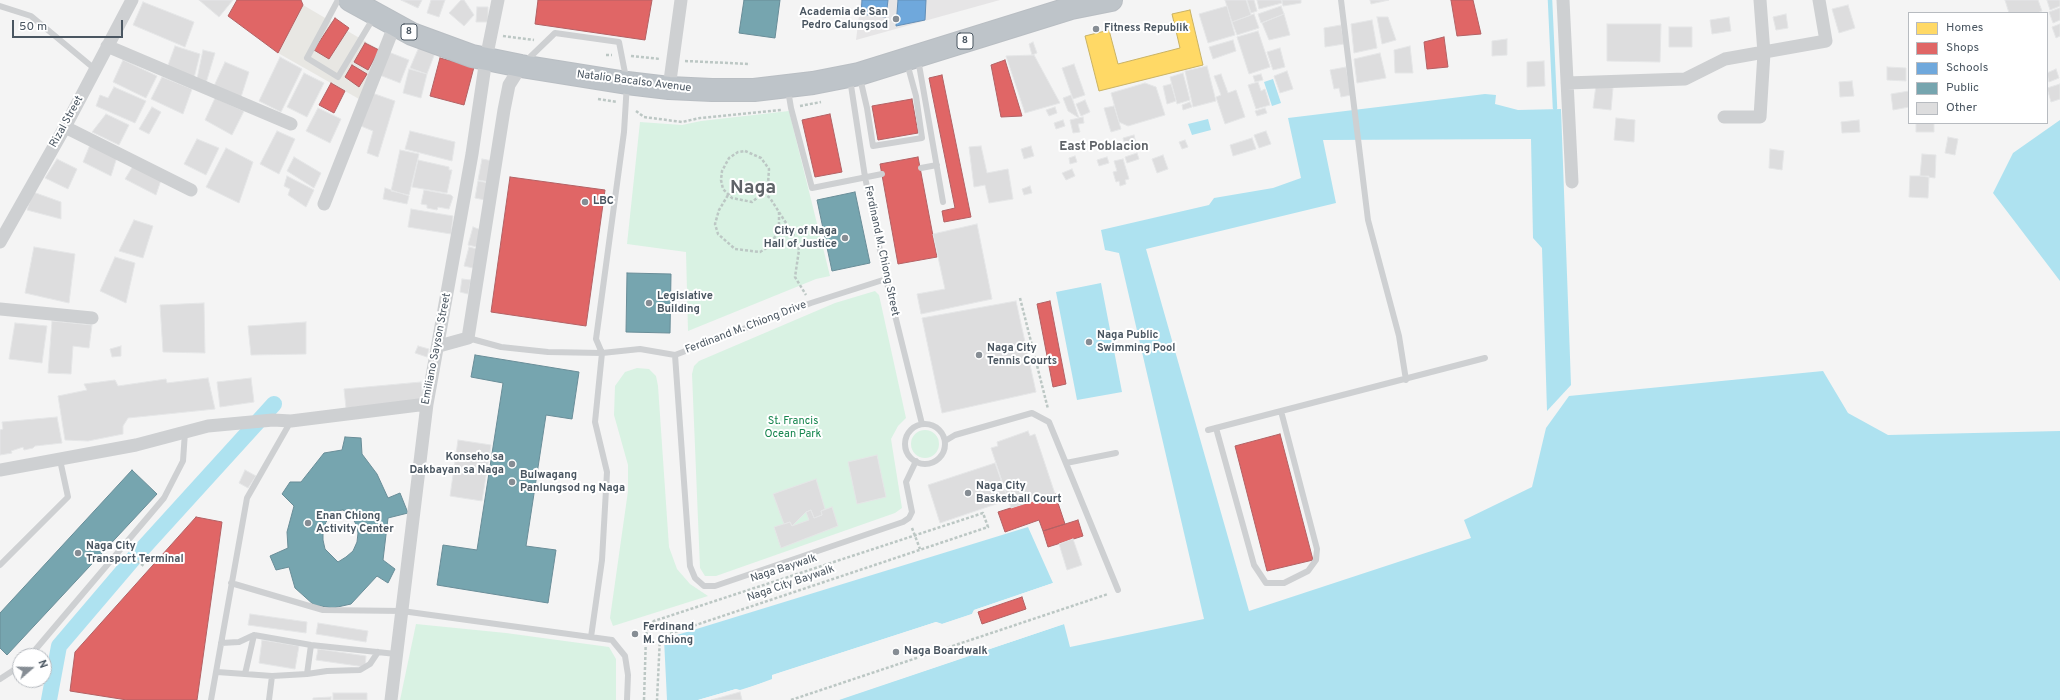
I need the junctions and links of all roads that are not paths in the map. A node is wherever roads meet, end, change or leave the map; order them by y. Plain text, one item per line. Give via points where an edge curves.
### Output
1 (132, 0) edge
2 (338, 0) edge
3 (350, 0) edge
4 (498, 0) edge
5 (681, 0) edge
6 (1111, 0) edge
7 (1341, 0) edge
8 (1563, 0) edge
9 (1760, 0) edge
10 (1819, 0) edge
11 (0, 6) edge
12 (376, 14) junction
13 (395, 24) junction
14 (107, 46) junction
15 (1764, 53) junction
16 (912, 58) junction
17 (486, 59) junction
18 (521, 66) junction
19 (96, 70) junction
20 (854, 82) junction
21 (1567, 82) junction
22 (788, 86) junction
23 (669, 88) junction
24 (626, 93) junction
25 (1724, 117) dead end
26 (291, 124) dead end
27 (65, 127) junction
28 (937, 165) junction
29 (921, 168) dead end
30 (882, 174) dead end
31 (865, 177) junction
32 (1572, 182) dead end
33 (192, 190) dead end
34 (944, 202) dead end
35 (324, 204) dead end
36 (0, 242) edge
37 (886, 279) junction
38 (0, 309) edge
39 (92, 318) dead end
40 (468, 338) junction
41 (439, 346) junction
42 (602, 353) junction
43 (675, 355) junction
44 (1485, 358) dead end
45 (1406, 380) junction
46 (427, 404) junction
47 (1281, 411) junction
48 (290, 421) junction
49 (922, 424) junction
50 (1216, 428) junction
51 (1208, 430) dead end
52 (185, 432) junction
53 (945, 441) junction
54 (1116, 453) dead end
55 (60, 460) junction
56 (916, 461) junction
57 (1066, 463) junction
58 (0, 470) edge
59 (0, 565) edge
60 (231, 584) junction
61 (1118, 590) road end
62 (402, 611) junction
63 (254, 636) junction
64 (591, 637) junction
65 (221, 643) junction
66 (311, 645) junction
67 (37, 648) edge
68 (378, 652) junction
69 (396, 654) junction
70 (12, 671) edge
71 (217, 672) junction
72 (245, 674) junction
73 (307, 674) junction
74 (272, 676) junction
75 (0, 679) edge
76 (211, 700) edge
77 (269, 700) edge
78 (391, 700) edge
79 (627, 700) edge

1 - 14 street, Rizal Street
2 - 12 lane via 307,58 338,77
3 - 12 highway, Natalio Bacalso Avenue / 8
4 - 17 street, Emiliano Sayson Street
5 - 23 street
6 - 16 highway, Natalio Bacalso Avenue / 8 via 1071,8
7 - 45 lane via 1368,220 1399,336
8 - 21 street
9 - 15 street
10 - 15 street via 1826,41
11 - 19 lane via 30,16 43,24
12 - 13 highway, Natalio Bacalso Avenue / 8
13 - 17 highway, Natalio Bacalso Avenue / 8 via 412,34
13 - 35 street
14 - 19 street, Rizal Street
14 - 26 street
15 - 21 street via 1725,59 1685,79
15 - 25 street via 1760,117
16 - 20 highway, Natalio Bacalso Avenue / 8
16 - 20 lane via 922,138 873,146 867,108
16 - 28 lane
17 - 18 highway, Natalio Bacalso Avenue / 8
17 - 41 street, Emiliano Sayson Street
18 - 24 highway, Natalio Bacalso Avenue / 8
18 - 24 lane via 555,33 619,42
18 - 40 street via 509,85 504,110
19 - 27 street, Rizal Street
20 - 22 highway, Natalio Bacalso Avenue / 8
20 - 31 lane, Ferdinand M. Chiong Street
21 - 32 street
22 - 23 highway, Natalio Bacalso Avenue / 8 via 754,90
22 - 31 lane via 791,108 812,188
23 - 24 highway, Natalio Bacalso Avenue / 8
24 - 42 lane via 624,132 596,339
27 - 33 street
27 - 36 street, Rizal Street
28 - 29 lane
28 - 34 lane
30 - 31 lane
31 - 37 lane, Ferdinand M. Chiong Street
37 - 43 lane, Ferdinand M. Chiong Drive via 811,303
37 - 49 lane, Ferdinand M. Chiong Street
38 - 39 street
40 - 41 street
40 - 42 lane, Ferdinand M. Chiong Drive via 501,347 548,352
41 - 46 street, Emiliano Sayson Street
42 - 43 lane, Ferdinand M. Chiong Drive via 640,349
42 - 64 lane via 596,422 607,472 602,560
43 - 56 lane via 690,566 695,578 704,586 715,586 896,525 909,518 912,506 906,482
44 - 45 lane
45 - 47 lane
46 - 48 street
46 - 62 street, Emiliano Sayson Street
47 - 50 lane
47 - 50 lane via 1317,549 1316,560 1308,571 1284,583 1266,582 1254,565
48 - 52 street via 242,422
48 - 60 lane via 247,498
49 - 53 lane via 935,426
49 - 56 lane via 911,429 906,440 907,453
50 - 51 lane
52 - 55 street
52 - 67 lane via 183,461 164,498
53 - 56 lane via 943,453 934,462 922,464
53 - 57 lane via 955,435 1032,413 1049,422
54 - 57 lane
55 - 58 street
55 - 59 lane via 68,497
57 - 61 lane
60 - 62 lane via 323,610
60 - 65 lane
62 - 64 lane
62 - 69 street, Emiliano Sayson Street
63 - 65 lane via 239,642
63 - 66 lane
63 - 72 lane
64 - 79 lane via 612,640 624,656 628,675
65 - 71 lane
66 - 68 lane
66 - 73 lane
68 - 69 lane
68 - 73 lane via 370,664 360,670
69 - 78 street, Emiliano Sayson Street
70 - 75 lane
71 - 72 lane
71 - 76 lane
72 - 74 lane
73 - 74 lane
74 - 77 lane

